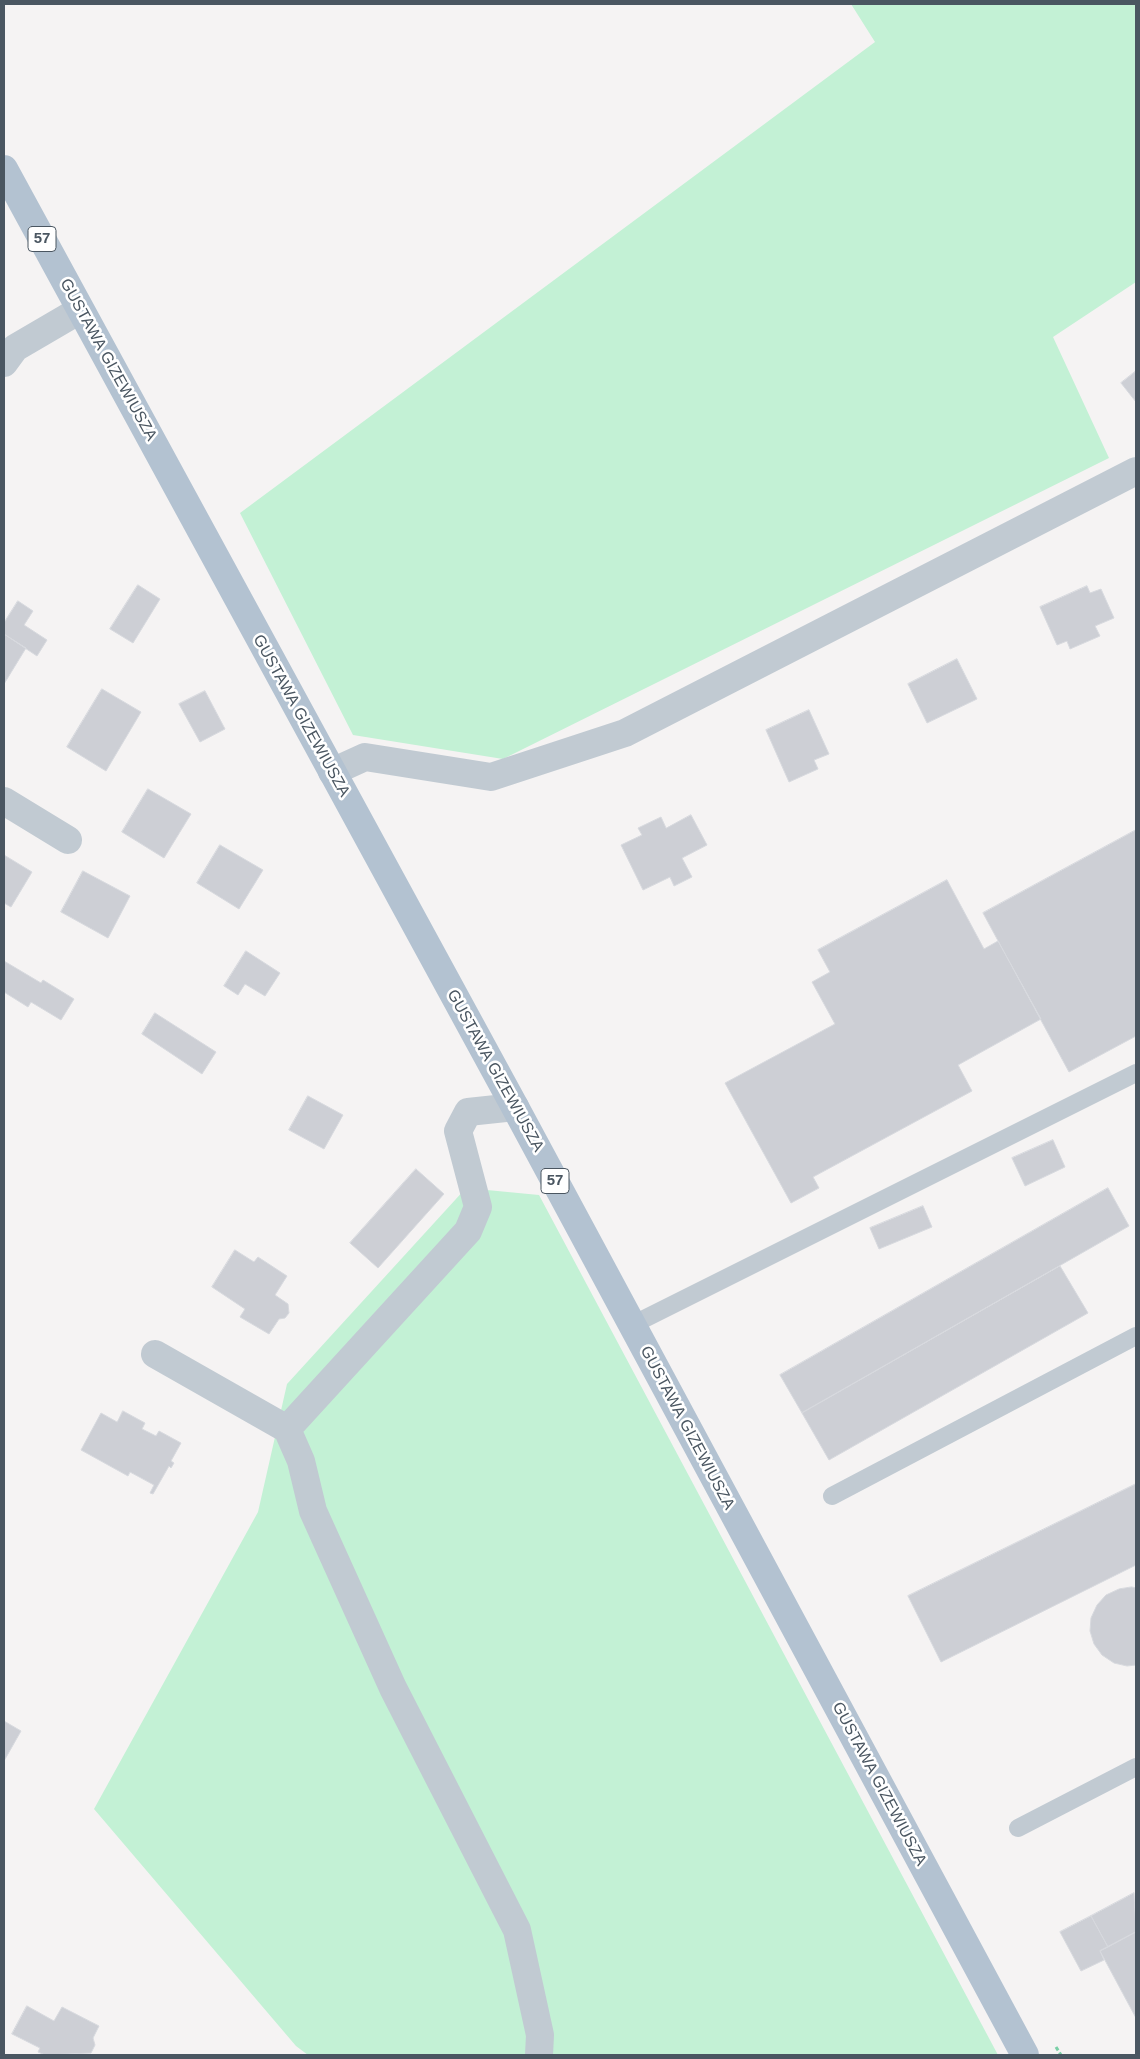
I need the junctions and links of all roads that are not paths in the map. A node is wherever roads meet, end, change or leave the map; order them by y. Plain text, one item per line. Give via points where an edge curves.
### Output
1 (4, 169) edge
2 (80, 310) junction
3 (4, 363) edge
4 (1136, 471) edge
5 (332, 772) junction
6 (4, 801) edge
7 (68, 840) dead end
8 (1136, 1073) edge
9 (515, 1107) junction
10 (632, 1325) junction
11 (1136, 1336) edge
12 (156, 1354) dead end
13 (287, 1428) junction
14 (832, 1496) dead end
15 (1136, 1767) edge
16 (1018, 1828) dead end
17 (539, 2055) edge
18 (1025, 2055) edge

1 - 2 main road, GUSTAWA GIZEWIUSZA / 57
2 - 3 street via 15,348
2 - 5 main road, GUSTAWA GIZEWIUSZA / 57
4 - 5 street via 625,734 492,777 365,757
5 - 9 main road, GUSTAWA GIZEWIUSZA / 57
6 - 7 street
8 - 10 lane
9 - 10 main road, GUSTAWA GIZEWIUSZA / 57
9 - 13 street via 468,1112 458,1132 478,1207 468,1231
10 - 18 main road, GUSTAWA GIZEWIUSZA / 57
11 - 14 lane
12 - 13 street
13 - 17 street via 301,1461 313,1511 393,1688 517,1930 540,2035
15 - 16 lane

